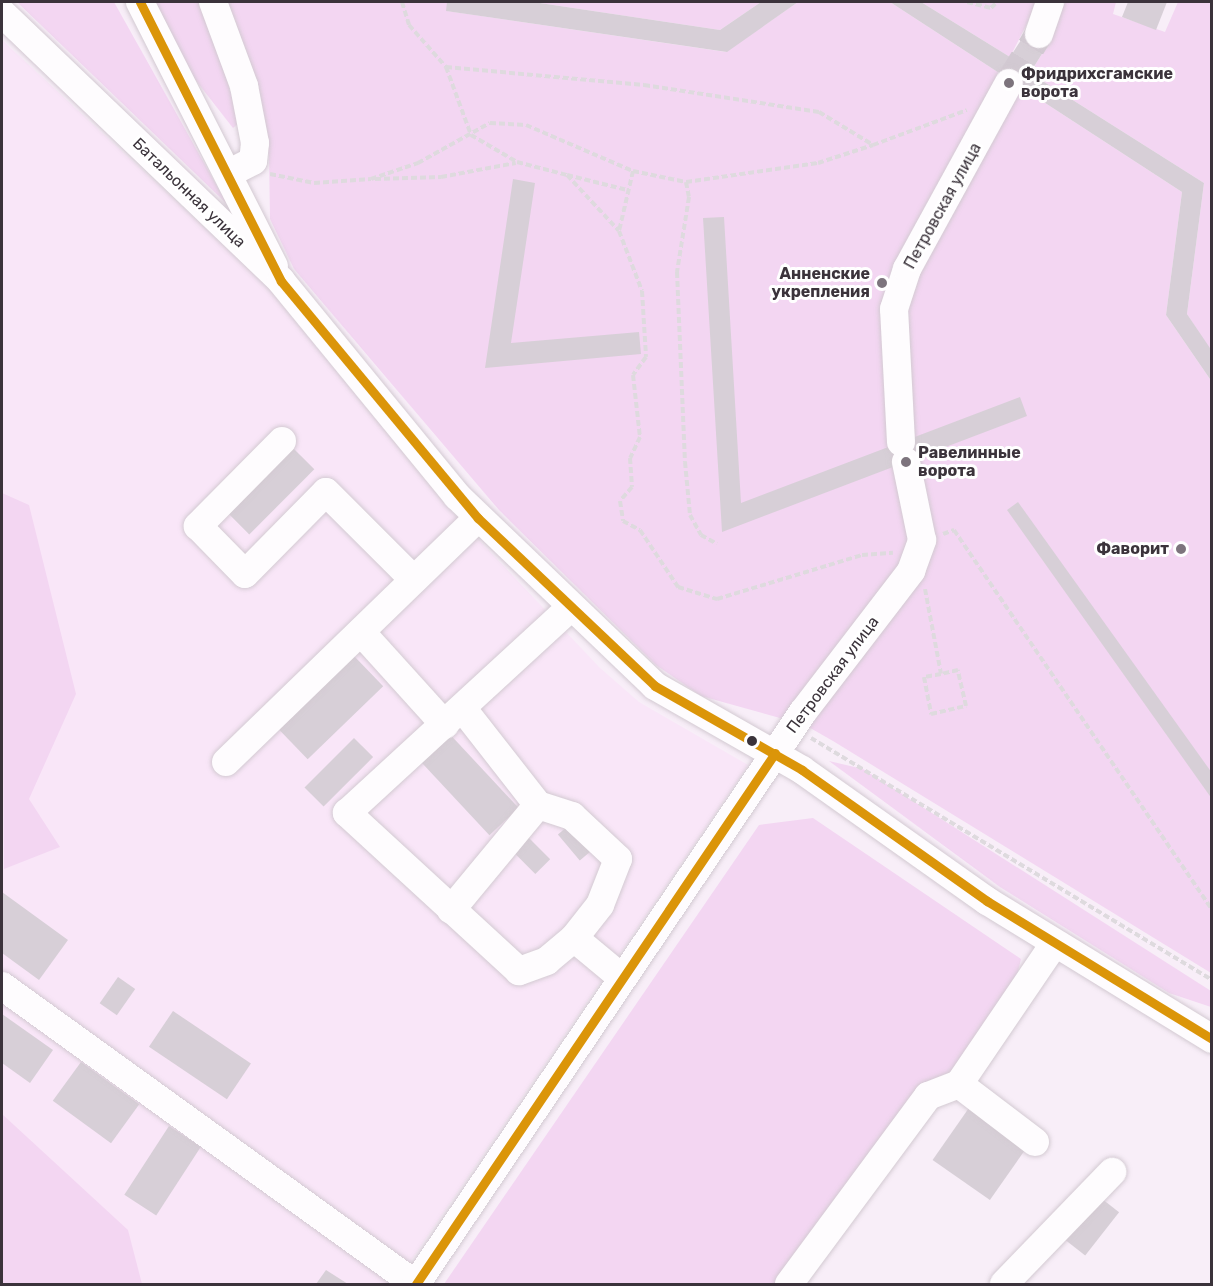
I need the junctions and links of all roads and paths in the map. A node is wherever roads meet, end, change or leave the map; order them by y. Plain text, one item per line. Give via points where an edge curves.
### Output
1 (140, 2) edge
2 (213, 2) edge
3 (402, 2) edge
4 (967, 2) edge
5 (997, 2) edge
6 (1050, 2) edge
7 (2, 13) edge
8 (1039, 34) tunnel mouth
9 (446, 67) junction
10 (1009, 83) tunnel mouth
11 (971, 109) dead end
12 (471, 135) junction
13 (873, 145) junction
14 (517, 162) junction
15 (241, 167) junction
16 (633, 171) junction
17 (567, 175) junction
18 (371, 179) junction
19 (686, 182) junction
20 (627, 190) junction
21 (619, 231) junction
22 (281, 281) junction
23 (282, 441) dead end
24 (478, 518) junction
25 (717, 544) dead end
26 (920, 545) junction
27 (414, 580) junction
28 (571, 607) junction
29 (360, 632) junction
30 (941, 674) junction
31 (454, 717) junction
32 (791, 729) junction
33 (775, 753) junction
34 (226, 762) dead end
35 (538, 805) junction
36 (451, 910) junction
37 (1212, 910) edge
38 (574, 939) junction
39 (1054, 944) junction
40 (621, 977) junction
41 (1212, 980) edge
42 (2, 986) edge
43 (1205, 1030) edge
44 (959, 1084) junction
45 (1035, 1142) dead end
46 (1112, 1172) dead end
47 (415, 1284) edge
48 (789, 1284) edge
49 (1004, 1284) edge

1 - 15 street
2 - 15 street via 244,86 255,143
3 - 9 path via 409,25
4 - 5 path via 991,8
6 - 8 street
7 - 22 street, Батальонная улица
9 - 12 path
9 - 13 path via 644,85 819,112
10 - 26 street, Петровская улица via 907,269 894,309 904,452
11 - 13 path
12 - 14 path
12 - 16 path via 490,123 526,125
12 - 18 path
13 - 19 path via 818,163
14 - 17 path
14 - 18 path via 441,177
15 - 18 path via 285,178
15 - 22 street
16 - 19 path
16 - 20 path
17 - 20 path
17 - 21 path
19 - 25 path via 689,197 677,272 685,462 690,515 701,535
20 - 21 path
21 - 26 path via 642,291 647,335 646,357 633,375 640,437 630,458 632,487 620,501 622,521 640,530 678,587 717,599 861,555
22 - 24 street, Батальонная улица
23 - 27 street via 198,526 245,574 326,492
24 - 27 street
24 - 28 street, Батальонная улица
26 - 30 path
26 - 32 street, Петровская улица via 902,586
26 - 37 path via 954,530
27 - 29 street
28 - 31 street
28 - 33 street, Батальонная улица via 655,686 690,710
29 - 31 street
29 - 34 street
30 - 30 path via 958,670 966,706 931,714 924,677
31 - 35 street
31 - 36 street via 347,813
32 - 33 street, Петровская улица
32 - 41 path via 837,749
33 - 39 street, Батальонная улица
33 - 40 street, Петровская улица
35 - 36 street
35 - 38 street via 572,816 618,859 600,905
36 - 38 street via 519,971 547,961
38 - 40 street
39 - 43 street, Батальонная улица
39 - 44 street
40 - 47 street, Петровская улица
42 - 47 street
44 - 45 street
44 - 48 street via 928,1095
46 - 49 street

